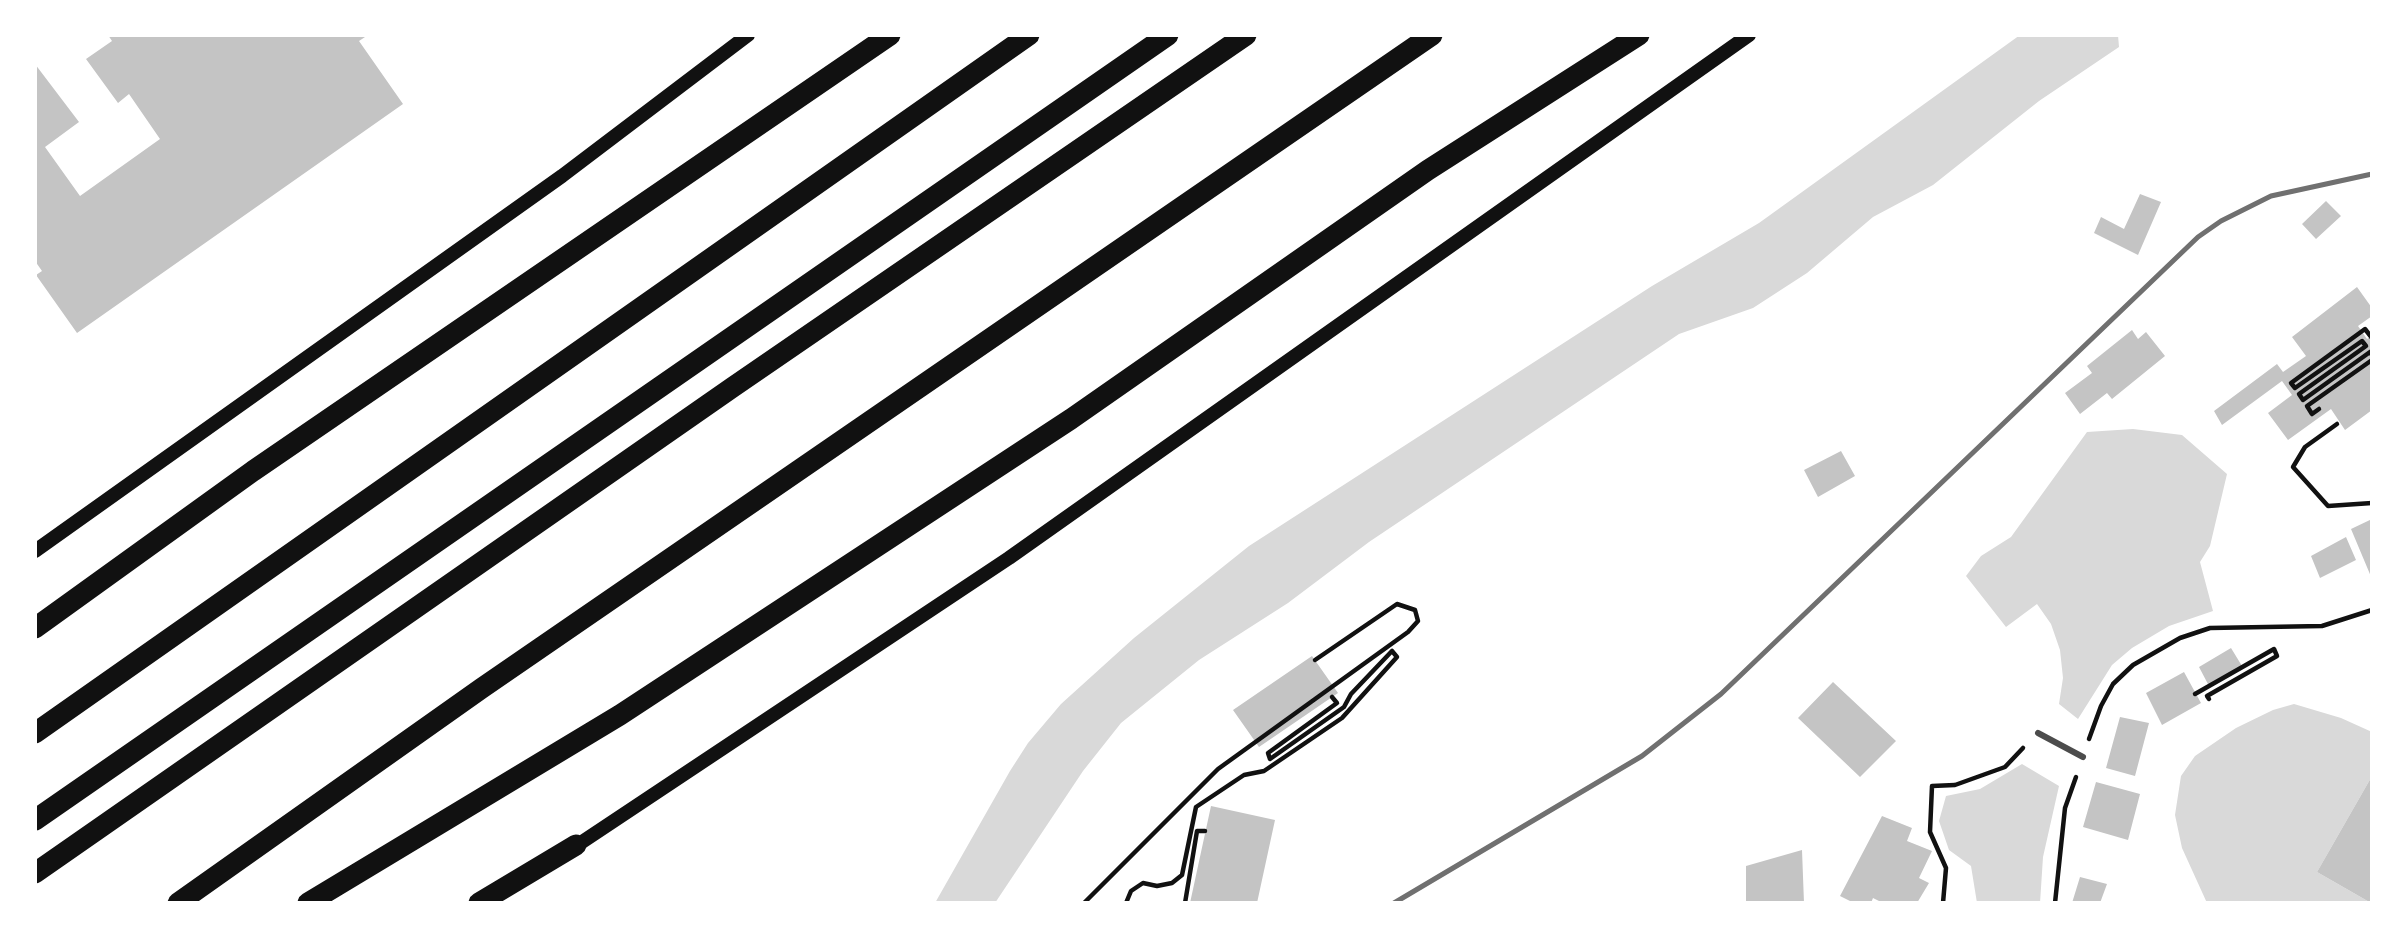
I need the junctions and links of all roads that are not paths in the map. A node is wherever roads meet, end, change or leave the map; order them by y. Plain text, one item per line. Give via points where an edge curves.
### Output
1 (748, 35) edge
2 (890, 35) edge
3 (1029, 35) edge
4 (1168, 35) edge
5 (1247, 35) edge
6 (1433, 35) edge
7 (1639, 35) edge
8 (1749, 35) edge
9 (35, 551) edge
10 (35, 628) edge
11 (35, 733) edge
12 (2038, 733) road end
13 (2083, 757) road end
14 (35, 820) edge
15 (576, 845) junction
16 (58, 858) junction
17 (35, 873) edge
18 (35, 884) edge
19 (178, 903) edge
20 (308, 903) edge
21 (479, 903) edge
22 (498, 903) edge

1 - 9 main road via 562,176
2 - 10 highway via 265,463
3 - 11 highway
4 - 14 highway
5 - 16 highway
6 - 19 highway via 482,688
7 - 20 highway via 1428,170 1071,419 655,692
8 - 15 main road via 1009,558
12 - 13 street
15 - 21 highway
15 - 22 main road
16 - 17 highway
16 - 18 highway

